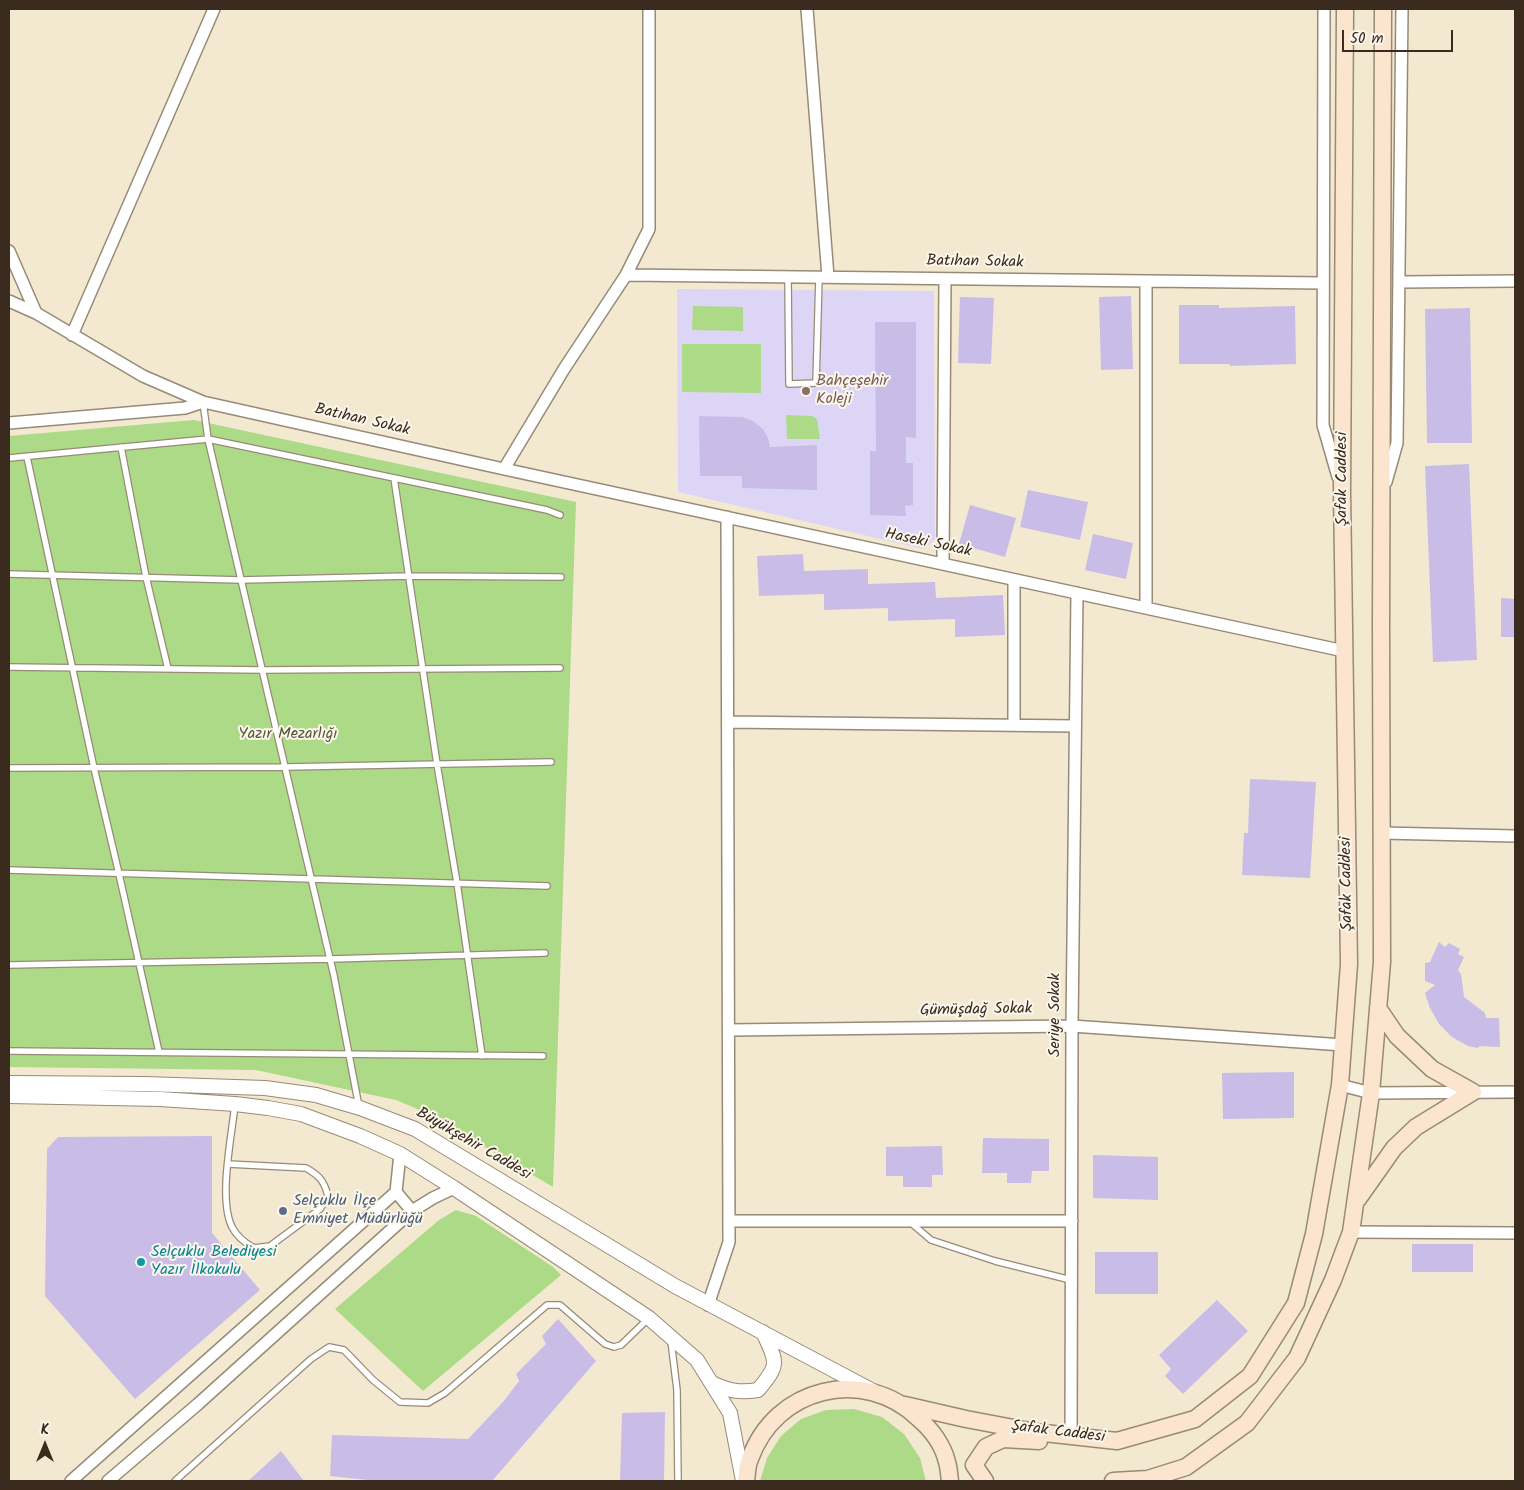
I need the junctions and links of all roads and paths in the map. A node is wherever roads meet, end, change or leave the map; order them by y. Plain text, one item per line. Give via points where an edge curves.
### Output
1 (214, 9) edge
2 (649, 9) edge
3 (807, 9) edge
4 (1324, 9) edge
5 (1345, 9) edge
6 (1384, 9) edge
7 (1402, 9) edge
8 (9, 251) edge
9 (626, 276) junction
10 (788, 277) junction
11 (824, 278) junction
12 (945, 279) junction
13 (1146, 281) junction
14 (1400, 282) junction
15 (1515, 282) edge
16 (1323, 283) junction
17 (9, 301) edge
18 (36, 313) junction
19 (72, 335) junction
20 (203, 402) junction
21 (9, 423) edge
22 (208, 439) junction
23 (121, 447) junction
24 (27, 456) junction
25 (9, 458) edge
26 (504, 469) junction
27 (394, 478) junction
28 (1342, 492) junction
29 (1382, 496) junction
30 (560, 515) dead end
31 (727, 518) junction
32 (943, 564) junction
33 (9, 574) edge
34 (53, 574) junction
35 (409, 576) junction
36 (146, 577) junction
37 (561, 577) dead end
38 (241, 580) junction
39 (1014, 580) junction
40 (1077, 593) junction
41 (1146, 608) junction
42 (1344, 651) junction
43 (9, 667) edge
44 (73, 668) junction
45 (560, 668) dead end
46 (168, 669) junction
47 (423, 669) junction
48 (262, 670) junction
49 (728, 722) junction
50 (1014, 725) junction
51 (1075, 726) junction
52 (551, 762) dead end
53 (437, 764) junction
54 (285, 767) junction
55 (9, 768) edge
56 (94, 768) junction
57 (1382, 833) junction
58 (1515, 836) edge
59 (9, 870) edge
60 (119, 874) junction
61 (311, 878) junction
62 (457, 883) junction
63 (547, 886) dead end
64 (545, 953) dead end
65 (468, 955) junction
66 (330, 959) junction
67 (139, 963) junction
68 (9, 965) edge
69 (1378, 1008) junction
70 (1072, 1026) junction
71 (729, 1030) junction
72 (1343, 1045) junction
73 (9, 1051) edge
74 (159, 1052) junction
75 (349, 1054) junction
76 (482, 1056) junction
77 (543, 1056) dead end
78 (9, 1082) edge
79 (1340, 1085) junction
80 (1473, 1092) junction
81 (1515, 1092) edge
82 (1371, 1093) junction
83 (9, 1096) edge
84 (235, 1104) junction
85 (360, 1108) junction
86 (400, 1154) junction
87 (228, 1164) junction
88 (454, 1188) junction
89 (396, 1192) junction
90 (1355, 1203) junction
91 (412, 1211) junction
92 (729, 1221) junction
93 (908, 1221) junction
94 (1072, 1221) junction
95 (1351, 1232) junction
96 (1515, 1233) edge
97 (1071, 1280) junction
98 (708, 1305) junction
99 (649, 1318) junction
100 (763, 1332) junction
101 (671, 1336) junction
102 (712, 1383) junction
103 (873, 1391) junction
104 (906, 1406) junction
105 (1071, 1436) junction
106 (1148, 1480) edge
107 (72, 1481) edge
108 (108, 1481) edge
109 (176, 1481) edge
110 (678, 1481) edge
111 (744, 1481) edge
112 (950, 1481) edge
113 (985, 1481) edge
114 (1113, 1481) edge

1 - 19 street
2 - 9 street via 649,229
3 - 11 street
4 - 16 street
5 - 28 main road, Şafak Caddesi
6 - 29 main road, Şafak Caddesi
7 - 14 street
8 - 18 street
9 - 10 street, Batıhan Sokak
9 - 26 street via 564,369
10 - 11 street, Batıhan Sokak
10 - 11 lane via 789,384 816,383
11 - 12 street, Batıhan Sokak
12 - 13 street, Batıhan Sokak
12 - 32 street
13 - 16 street, Batıhan Sokak
13 - 41 street
14 - 15 street
14 - 29 street via 1397,443
16 - 28 street via 1323,425
17 - 18 street, Batıhan Sokak
18 - 19 street, Batıhan Sokak
19 - 20 street, Batıhan Sokak via 143,376
20 - 21 street via 185,408
20 - 22 lane
20 - 26 street, Batıhan Sokak
22 - 23 lane
22 - 27 lane
22 - 38 lane
23 - 24 lane
23 - 36 lane
24 - 25 lane
24 - 34 lane
26 - 31 street, Haseki Sokak
27 - 30 lane
27 - 35 lane
28 - 42 main road, Şafak Caddesi
29 - 57 main road, Şafak Caddesi
31 - 32 street, Haseki Sokak
31 - 49 street
32 - 39 street, Haseki Sokak
33 - 34 lane
34 - 36 lane
34 - 44 lane
35 - 37 lane
35 - 38 lane
35 - 47 lane
36 - 38 lane
36 - 46 lane
38 - 48 lane
39 - 40 street, Haseki Sokak
39 - 50 street
40 - 41 street, Haseki Sokak
40 - 51 street, Seriye Sokak
41 - 42 street, Haseki Sokak
42 - 72 main road, Şafak Caddesi via 1349,964
43 - 44 lane
44 - 46 lane
44 - 56 lane
45 - 47 lane
46 - 48 lane
47 - 48 lane
47 - 53 lane
48 - 54 lane
49 - 50 street
49 - 71 street
50 - 51 street
51 - 70 street, Seriye Sokak
52 - 53 lane
53 - 54 lane
53 - 62 lane
54 - 56 lane
54 - 61 lane
55 - 56 lane
56 - 60 lane
57 - 58 street
57 - 69 main road, Şafak Caddesi via 1382,962
59 - 60 lane
60 - 61 lane
60 - 67 lane
61 - 62 lane
61 - 66 lane
62 - 63 lane
62 - 65 lane
64 - 65 lane
65 - 66 lane
65 - 76 lane
66 - 67 lane
66 - 75 lane
67 - 68 lane
67 - 74 lane
69 - 80 main road via 1397,1036 1432,1069
69 - 82 main road, Şafak Caddesi
70 - 71 street, Gümüşdağ Sokak
70 - 72 street, Gümüşdağ Sokak
70 - 94 street, Seriye Sokak
71 - 92 street
72 - 79 main road, Şafak Caddesi
73 - 74 lane
74 - 75 lane
75 - 76 lane
75 - 85 lane
76 - 77 lane
78 - 85 street, Büyükşehir Caddesi via 265,1088 316,1095
79 - 82 street
79 - 105 main road, Şafak Caddesi via 1314,1234 1296,1303 1250,1376 1195,1420 1117,1441
80 - 81 street
80 - 82 street
80 - 90 main road via 1416,1127 1394,1148
82 - 90 main road, Şafak Caddesi
83 - 84 street
84 - 86 street via 301,1114
84 - 87 lane
85 - 98 street, Büyükşehir Caddesi via 415,1129
86 - 88 street
86 - 89 street
87 - 87 lane via 306,1168 325,1184 328,1196 320,1209 270,1246 254,1248 241,1241 232,1226 225,1202
88 - 91 street
88 - 99 street
89 - 91 street
89 - 107 street
90 - 95 main road, Şafak Caddesi
91 - 108 street
92 - 93 street
92 - 98 street via 729,1242
93 - 94 street
93 - 97 lane via 930,1240
94 - 97 street, Seriye Sokak
95 - 96 street
95 - 106 main road, Şafak Caddesi via 1334,1280 1297,1358 1247,1423 1186,1467
97 - 105 street, Seriye Sokak
98 - 100 street, Büyükşehir Caddesi
99 - 101 street
99 - 109 lane via 621,1345 614,1347 605,1344 560,1305 547,1305 445,1393 428,1403 400,1402 344,1350 328,1348 311,1359
100 - 102 street via 774,1355 774,1369 758,1390 744,1393 729,1391
100 - 103 street, Büyükşehir Caddesi
101 - 102 street via 697,1360
101 - 110 lane via 677,1390
102 - 111 street via 730,1413
103 - 104 main road
103 - 111 main road via 842,1388 812,1394 785,1409 764,1432 750,1459
104 - 105 main road, Şafak Caddesi via 1035,1432
104 - 112 main road via 931,1430 947,1461
105 - 113 main road via 1036,1441 1003,1439 986,1447 974,1465
106 - 114 main road, Şafak Caddesi

